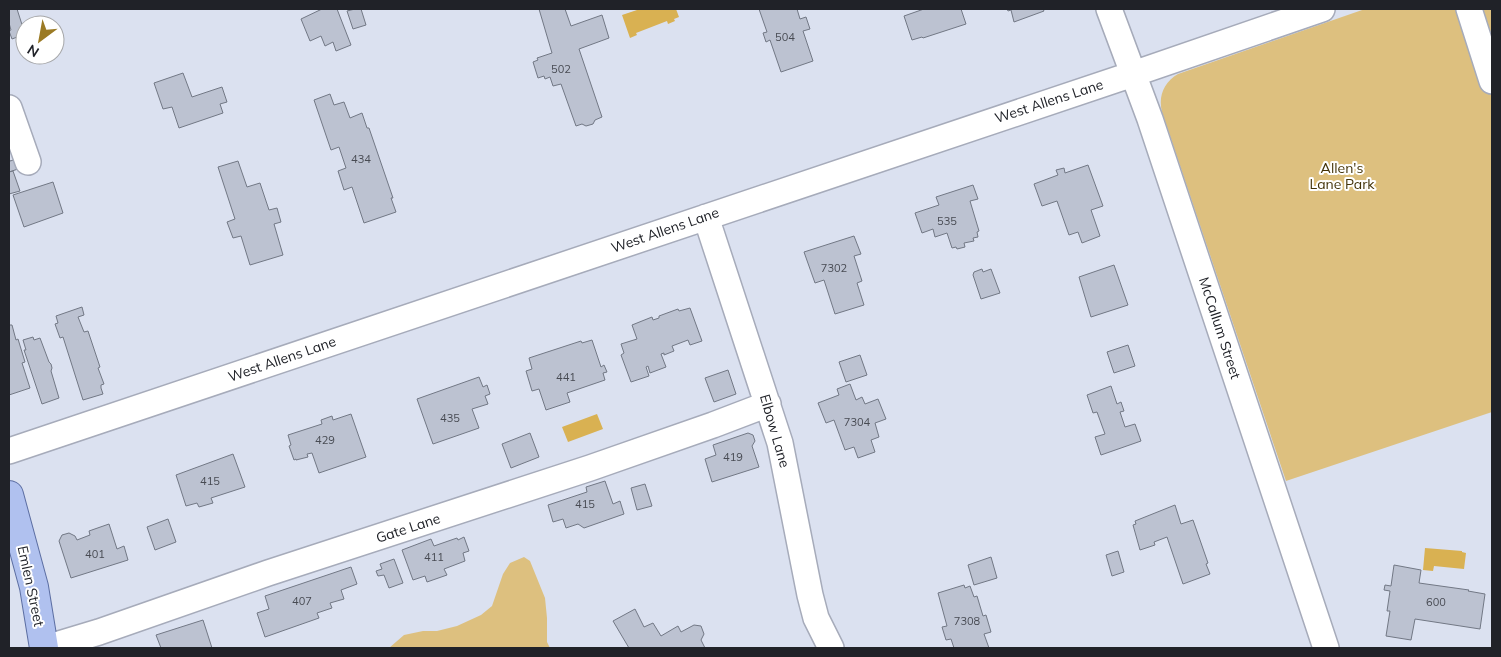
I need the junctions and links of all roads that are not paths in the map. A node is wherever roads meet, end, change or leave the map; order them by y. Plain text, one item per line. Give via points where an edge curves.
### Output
1 (1109, 9) edge
2 (1322, 9) edge
3 (1469, 9) edge
4 (1133, 74) junction
5 (1492, 81) edge
6 (9, 108) edge
7 (28, 162) dead end
8 (706, 217) junction
9 (768, 404) junction
10 (9, 451) edge
11 (9, 495) edge
12 (45, 648) edge
13 (831, 648) edge
14 (1326, 648) edge

1 - 4 street, McCallum Street
2 - 4 street, West Allens Lane
3 - 5 street
4 - 8 street, West Allens Lane
4 - 14 street, McCallum Street
6 - 7 street
8 - 9 street, Elbow Lane
8 - 10 street, West Allens Lane
9 - 12 street, Gate Lane via 580,471
9 - 13 street, Elbow Lane via 780,443 810,595 816,618
11 - 12 main road, Emlen Street via 34,587

